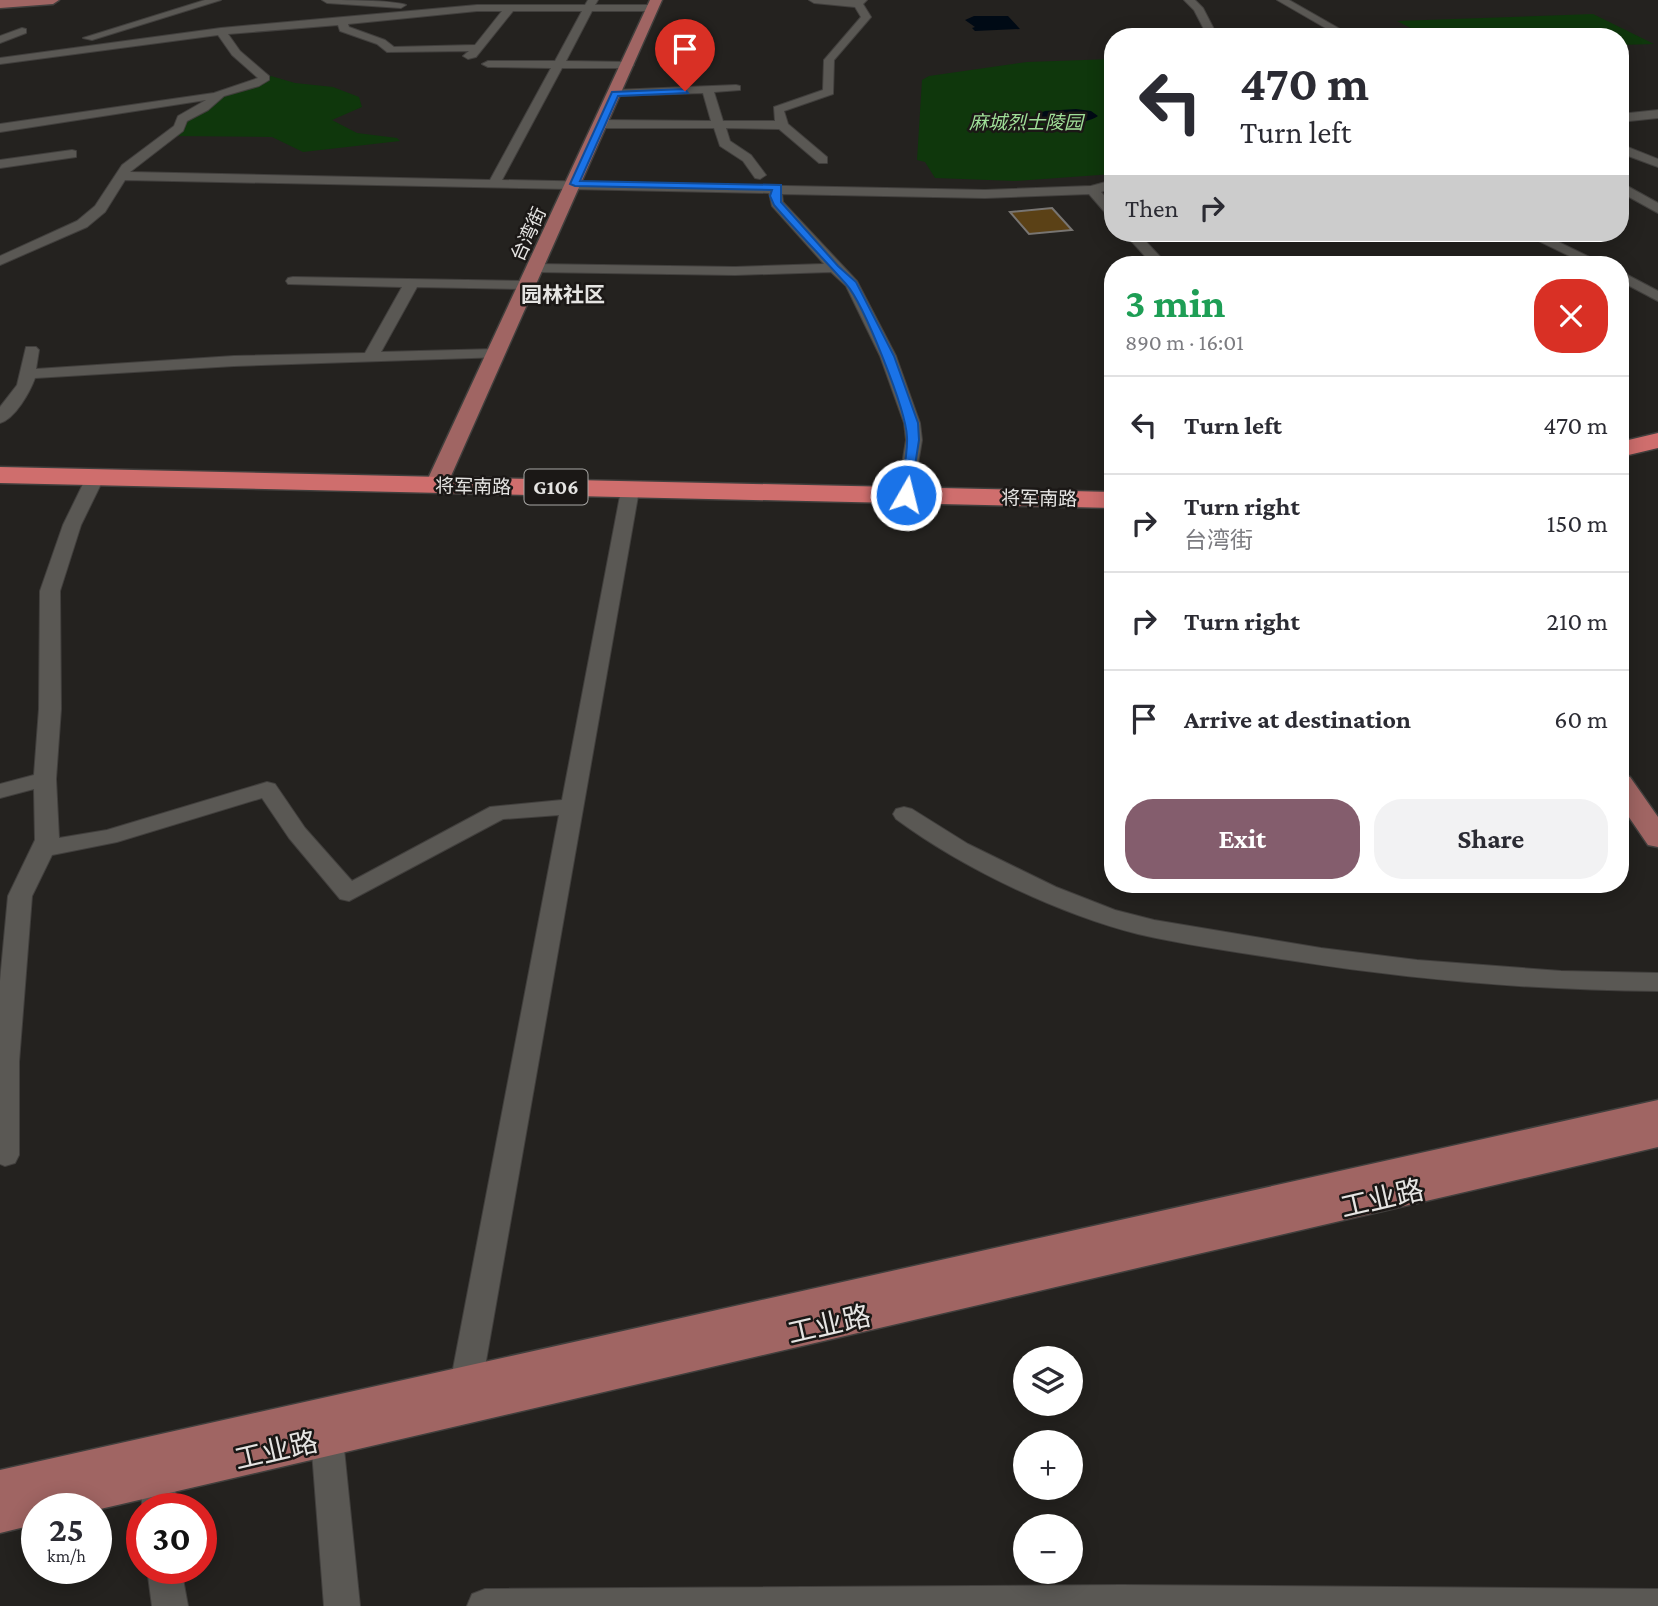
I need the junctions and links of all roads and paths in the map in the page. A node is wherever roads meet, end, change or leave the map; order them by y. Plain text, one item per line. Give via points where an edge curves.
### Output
1 (33, 0) edge
2 (53, 0) edge
3 (216, 0) edge
4 (327, 0) edge
5 (814, 0) edge
6 (1189, 0) edge
7 (1282, 0) edge
8 (860, 2) edge
9 (0, 4) edge
10 (591, 4) edge
11 (654, 4) edge
12 (511, 7) junction
13 (471, 8) junction
14 (342, 21) junction
15 (1208, 28) edge
16 (1333, 28) edge
17 (22, 31) dead end
18 (220, 31) junction
19 (0, 40) edge
20 (478, 48) junction
21 (437, 58) dead end
22 (0, 61) edge
23 (488, 64) dead end
24 (558, 65) junction
25 (628, 65) junction
26 (736, 88) dead end
27 (708, 90) junction
28 (615, 93) junction
29 (220, 94) junction
30 (192, 114) junction
31 (1658, 114) edge
32 (1629, 117) edge
33 (602, 124) junction
34 (718, 124) junction
35 (782, 125) junction
36 (0, 128) edge
37 (85, 129) dead end
38 (1629, 152) edge
39 (72, 154) dead end
40 (823, 160) dead end
41 (1658, 163) edge
42 (0, 164) edge
43 (760, 175) dead end
44 (119, 176) junction
45 (495, 182) junction
46 (575, 184) junction
47 (778, 187) junction
48 (1104, 187) edge
49 (1092, 190) junction
50 (1629, 191) edge
51 (1104, 198) edge
52 (1645, 201) junction
53 (1629, 202) edge
54 (1658, 209) edge
55 (1139, 242) edge
56 (1549, 242) edge
57 (1153, 256) edge
58 (1579, 256) edge
59 (0, 261) edge
60 (536, 268) junction
61 (835, 268) junction
62 (1629, 280) edge
63 (293, 281) dead end
64 (412, 283) junction
65 (528, 285) junction
66 (1658, 297) edge
67 (31, 350) dead end
68 (496, 354) junction
69 (372, 356) junction
70 (29, 374) junction
71 (0, 418) edge
72 (1658, 432) edge
73 (1629, 440) edge
74 (1658, 440) edge
75 (1629, 448) edge
76 (0, 475) edge
77 (0, 482) edge
78 (92, 484) junction
79 (436, 485) junction
80 (906, 495) junction
81 (629, 496) junction
82 (1104, 500) edge
83 (1104, 507) edge
84 (45, 779) junction
85 (0, 791) edge
86 (1629, 795) edge
87 (572, 807) junction
88 (904, 814) dead end
89 (1658, 838) edge
90 (42, 849) junction
91 (1658, 982) edge
92 (1658, 1113) edge
93 (1658, 1134) edge
94 (5, 1155) dead end
95 (464, 1396) junction
96 (327, 1439) junction
97 (0, 1489) edge
98 (158, 1493) edge
99 (126, 1497) edge
100 (0, 1513) edge
101 (167, 1584) edge
102 (1281, 1605) edge
103 (170, 1606) edge
104 (342, 1606) edge
105 (485, 1606) edge
106 (1658, 1606) edge

1 - 9 main road
2 - 9 main road
3 - 22 street
4 - 13 street
5 - 8 street
6 - 15 street
7 - 16 street
8 - 35 street via 866,17 829,60 829,92 778,109
10 - 11 street
10 - 12 street
10 - 24 street
11 - 25 main road, 台湾街
12 - 13 street
12 - 20 street
13 - 14 street
14 - 18 street
14 - 20 street via 344,29 391,50
17 - 19 street
18 - 22 street
18 - 29 street via 236,53 265,78
20 - 21 street via 472,55
23 - 24 street
24 - 25 street
24 - 45 street
25 - 28 main road, 台湾街
26 - 27 street
27 - 28 street
27 - 34 street
28 - 33 main road, 台湾街
29 - 30 street
29 - 36 street
30 - 37 street
30 - 44 street
31 - 32 street
33 - 34 street
33 - 46 main road, 台湾街
34 - 35 street
34 - 43 street via 727,147 747,158
35 - 40 street
38 - 41 street
39 - 42 street
44 - 45 street
44 - 59 street via 100,209 82,225
45 - 46 street
46 - 47 street
46 - 60 main road, 台湾街
47 - 49 street via 985,194
47 - 61 street via 777,203
48 - 49 street
49 - 51 street
50 - 52 street
52 - 53 street
52 - 54 street
55 - 57 street
56 - 58 street
60 - 61 street
60 - 65 main road, 台湾街
61 - 80 street via 852,284 908,406 914,440
62 - 66 street
63 - 64 street
64 - 65 street
64 - 69 street
65 - 68 main road, 台湾街
67 - 70 street via 26,365
68 - 69 street
68 - 79 main road, 台湾街
69 - 70 street
70 - 71 street
72 - 73 highway
74 - 75 highway
76 - 79 highway, 将军南路 / G106
77 - 78 highway, 将军南路 / G106
78 - 81 highway, 将军南路 / G106
78 - 84 street via 50,591
79 - 80 highway, 将军南路 / G106
80 - 82 highway, 将军南路 / G106
81 - 83 highway, 将军南路 / G106
81 - 87 street
84 - 85 street
84 - 90 street via 47,840
86 - 89 main road
87 - 90 street via 498,813 349,892 267,789 108,837
87 - 95 street
88 - 91 street via 933,836 995,868 1065,901 1138,925 1336,960 1428,971
90 - 94 street via 20,896 6,1062
92 - 95 main road, 工业路
93 - 95 main road, 工业路
95 - 96 main road, 工业路
95 - 97 main road, 工业路
96 - 98 main road, 工业路
96 - 104 street
99 - 100 main road, 工业路
101 - 103 street
102 - 105 street
102 - 106 street

